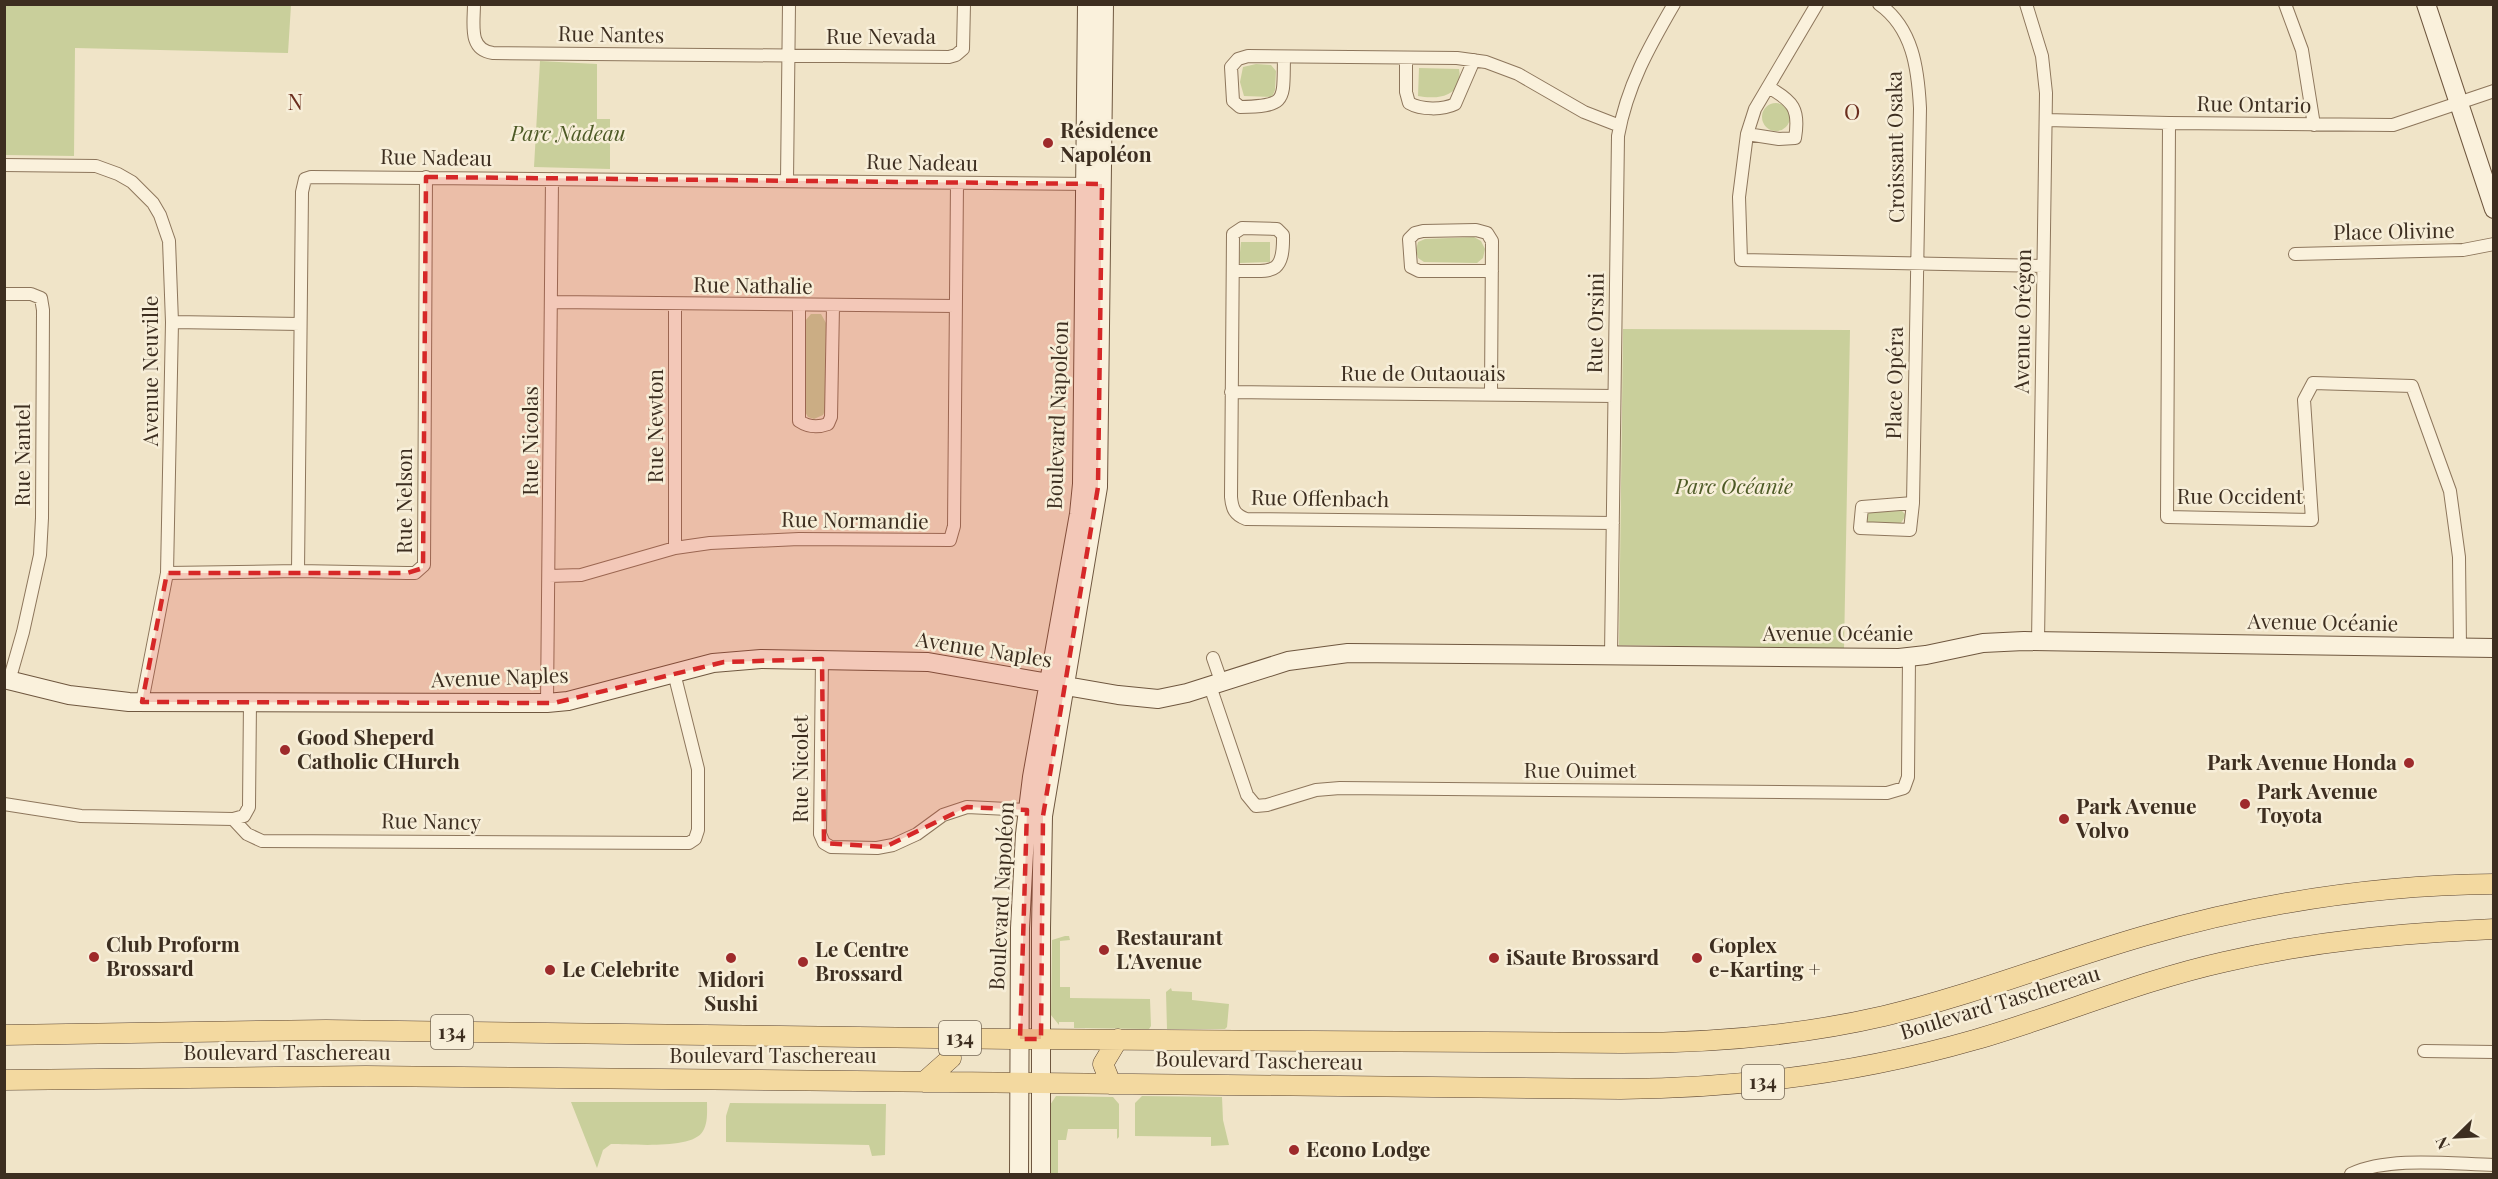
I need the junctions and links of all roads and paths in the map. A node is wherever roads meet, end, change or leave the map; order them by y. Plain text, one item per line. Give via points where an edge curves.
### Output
1 (474, 4) edge
2 (789, 4) edge
3 (964, 4) edge
4 (1087, 4) edge
5 (1104, 4) edge
6 (1674, 4) edge
7 (1817, 4) edge
8 (1879, 4) edge
9 (2026, 4) edge
10 (2285, 4) edge
11 (2426, 4) edge
12 (789, 56) junction
13 (1284, 57) junction
14 (1406, 58) junction
15 (1474, 60) junction
16 (1768, 87) junction
17 (2493, 91) edge
18 (2458, 103) junction
19 (2046, 120) junction
20 (2169, 123) junction
21 (2314, 125) junction
22 (1620, 126) junction
23 (1747, 134) junction
24 (4, 165) edge
25 (426, 177) junction
26 (552, 179) junction
27 (787, 180) junction
28 (957, 183) junction
29 (1094, 184) junction
30 (2493, 209) edge
31 (2493, 244) edge
32 (2295, 254) dead end
33 (1917, 264) junction
34 (2043, 266) junction
35 (1233, 271) junction
36 (1491, 271) junction
37 (4, 294) edge
38 (551, 303) junction
39 (675, 304) junction
40 (799, 306) junction
41 (833, 306) junction
42 (955, 306) junction
43 (172, 322) junction
44 (300, 324) junction
45 (1231, 392) junction
46 (1491, 393) junction
47 (1614, 396) junction
48 (1913, 503) dead end
49 (1613, 523) junction
50 (675, 548) junction
51 (298, 571) junction
52 (167, 573) junction
53 (549, 576) junction
54 (2038, 642) junction
55 (2460, 647) junction
56 (2493, 648) edge
57 (1611, 655) junction
58 (1909, 657) junction
59 (1213, 658) dead end
60 (822, 659) junction
61 (674, 673) junction
62 (7, 680) edge
63 (1057, 684) junction
64 (1215, 684) junction
65 (250, 701) junction
66 (142, 702) junction
67 (547, 703) junction
68 (4, 804) edge
69 (1027, 810) junction
70 (233, 819) junction
71 (2493, 884) edge
72 (1020, 928) junction
73 (1041, 928) junction
74 (2493, 929) edge
75 (4, 1035) edge
76 (947, 1038) junction
77 (1020, 1039) junction
78 (1041, 1039) junction
79 (1118, 1039) junction
80 (2424, 1051) dead end
81 (2493, 1052) edge
82 (4, 1080) edge
83 (924, 1082) junction
84 (1020, 1083) junction
85 (1042, 1083) junction
86 (1111, 1084) junction
87 (2493, 1165) edge
88 (2472, 1170) edge
89 (1019, 1174) edge
90 (1041, 1174) edge
91 (2351, 1174) edge

1 - 12 street, Rue Nantes via 475,39 484,52
2 - 12 street
3 - 12 street, Rue Nevada via 963,49 956,56
4 - 29 street, Boulevard Napoléon
5 - 29 street, Boulevard Napoléon
6 - 22 street, Rue Orsini via 1635,74
7 - 16 street
8 - 33 street, Croissant Osaka via 1892,14 1908,40 1918,73
9 - 19 street, Avenue Orégon via 2042,56
10 - 21 street via 2302,50
11 - 18 street
12 - 27 street
13 - 13 street via 1238,59 1231,67 1233,101 1240,107 1276,104 1283,95
13 - 14 street
14 - 15 street
14 - 15 street via 1409,103 1416,107 1448,108 1455,104
15 - 22 street via 1518,74 1584,112
16 - 23 street
16 - 23 street via 1787,97 1796,112 1794,138
17 - 18 street, Rue Ontario
18 - 21 street, Rue Ontario via 2393,125
18 - 30 street
19 - 20 street, Rue Ontario
19 - 34 street, Avenue Orégon
20 - 21 street, Rue Ontario
20 - 55 street, Rue Occident via 2167,517 2312,520 2304,400 2313,383 2412,386 2450,491 2460,565
22 - 47 street, Rue Orsini
23 - 33 street via 1738,197 1741,260
24 - 43 street, Avenue Neuville via 96,166 118,174 143,193 160,215 169,241
25 - 26 street, Rue Nadeau
25 - 44 street, Rue Nadeau via 305,180
25 - 51 street, Rue Nelson via 424,565 415,573
26 - 27 street, Rue Nadeau
26 - 38 street, Rue Nicolas
27 - 28 street, Rue Nadeau
28 - 29 street, Rue Nadeau
28 - 42 street, Rue Normandie
29 - 63 street, Boulevard Napoléon via 1082,484
31 - 32 street, Place Olivine via 2463,250
33 - 34 street
33 - 48 street, Place Opéra
34 - 54 street, Avenue Orégon
35 - 35 street, Rue Offenbach via 1233,234 1242,228 1265,228 1277,229 1283,235 1281,264 1271,270
35 - 45 street, Rue Offenbach
36 - 36 street via 1492,241 1487,233 1423,231 1408,239 1411,267 1419,271
36 - 46 street
37 - 62 street, Rue Nantel via 32,294 41,298 44,310 40,555 23,632
38 - 39 street, Rue Nathalie
38 - 53 street, Rue Nicolas
39 - 40 street, Rue Nathalie
39 - 50 street, Rue Newton
40 - 41 street, Rue Nathalie
40 - 41 street via 799,421 806,426 820,426 828,424 831,417
41 - 42 street, Rue Nathalie
42 - 50 street, Rue Normandie via 954,526 950,540 759,540
43 - 44 street
43 - 52 street, Avenue Neuville
44 - 51 street, Rue Nadeau
45 - 46 street, Rue de Outaouais
45 - 49 street, Rue Offenbach via 1232,507 1237,516
46 - 47 street, Rue de Outaouais
47 - 49 street, Rue Orsini
49 - 57 street, Rue Orsini
50 - 53 street, Rue Normandie via 595,572
51 - 52 street, Rue Nelson
52 - 66 street, Avenue Neuville
53 - 67 street, Rue Nicolas
54 - 55 street, Avenue Océanie
54 - 58 street, Avenue Océanie via 1983,643
55 - 56 street, Avenue Océanie
57 - 58 street, Avenue Océanie
57 - 64 street, Avenue Océanie via 1341,654 1287,661
58 - 64 street, Rue Ouimet via 1908,777 1904,788 1887,793 1340,788 1316,790 1256,806 1247,795
59 - 64 street
60 - 61 street, Avenue Naples via 735,660
60 - 63 street, Avenue Naples via 928,662
60 - 69 street, Rue Nicolet via 820,834 824,843 831,847 885,847 908,839 943,815 967,807
61 - 67 street, Avenue Naples
61 - 70 street, Rue Nancy via 699,769 698,830 695,839 688,843 262,840 247,834
62 - 66 street, Avenue Naples via 69,695
63 - 64 street, Avenue Océanie via 1158,699
63 - 69 street, Boulevard Napoléon
63 - 73 street, Boulevard Napoléon via 1043,816
65 - 66 street, Avenue Naples
65 - 67 street, Avenue Naples
65 - 70 street via 249,807 244,816
68 - 70 street via 81,816
69 - 72 street, Boulevard Napoléon
71 - 79 main road, Boulevard Taschereau / 134 via 2379,890 2248,910 2145,936 1941,1002 1868,1020 1759,1036 1639,1043
72 - 73 street
72 - 77 street, Boulevard Napoléon
73 - 78 street, Boulevard Napoléon
74 - 86 main road, Boulevard Taschereau / 134 via 2365,938 2242,958 2140,985 1953,1046 1862,1067 1766,1082 1621,1089
75 - 76 main road, Boulevard Taschereau / 134 via 327,1030
76 - 77 main road, Boulevard Taschereau / 134
76 - 83 main road via 951,1058
77 - 78 main road, Boulevard Taschereau / 134
77 - 84 street, Boulevard Napoléon
78 - 79 main road, Boulevard Taschereau / 134
78 - 85 street, Boulevard Napoléon
79 - 86 main road via 1103,1064
80 - 81 street
82 - 83 main road, Boulevard Taschereau / 134 via 324,1076
83 - 84 main road, Boulevard Taschereau / 134
84 - 85 main road, Boulevard Taschereau / 134
84 - 89 street, Boulevard Napoléon
85 - 86 main road, Boulevard Taschereau / 134
85 - 90 street, Boulevard Napoléon
87 - 88 street
88 - 91 street via 2381,1165

